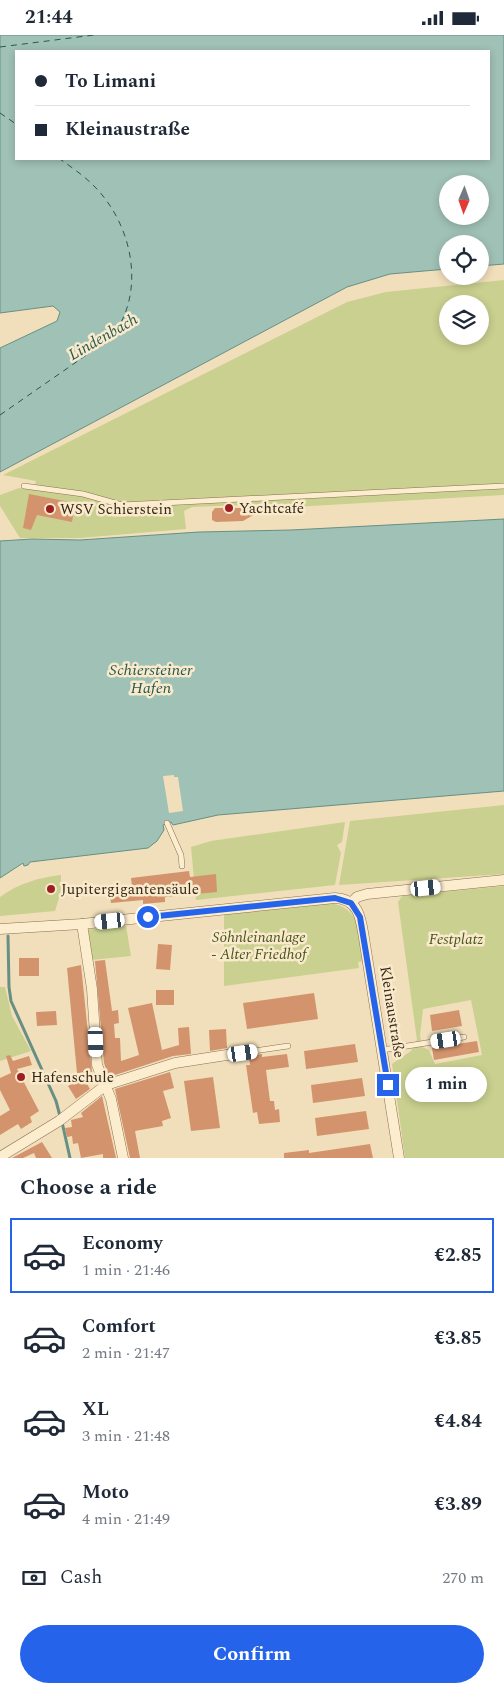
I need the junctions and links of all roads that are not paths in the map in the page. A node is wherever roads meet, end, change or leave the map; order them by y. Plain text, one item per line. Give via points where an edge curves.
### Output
1 (24, 486) dead end
2 (504, 486) edge
3 (167, 823) dead end
4 (182, 866) dead end
5 (504, 881) edge
6 (351, 903) junction
7 (82, 927) junction
8 (0, 929) edge
9 (464, 1037) dead end
10 (288, 1047) dead end
11 (382, 1050) junction
12 (233, 1054) joint
13 (106, 1085) junction
14 (0, 1157) edge
15 (123, 1158) edge
16 (399, 1158) edge

1 - 2 lane via 83,494 122,505
3 - 4 lane via 181,855
5 - 6 street via 367,894
6 - 7 street via 335,898
6 - 11 street, Kleinaustraße via 360,917
7 - 8 street
7 - 13 street via 92,989 97,1065
9 - 11 lane
10 - 12 lane
11 - 16 street, Kleinaustraße
12 - 13 street via 175,1063
13 - 14 street via 61,1119
13 - 15 street

